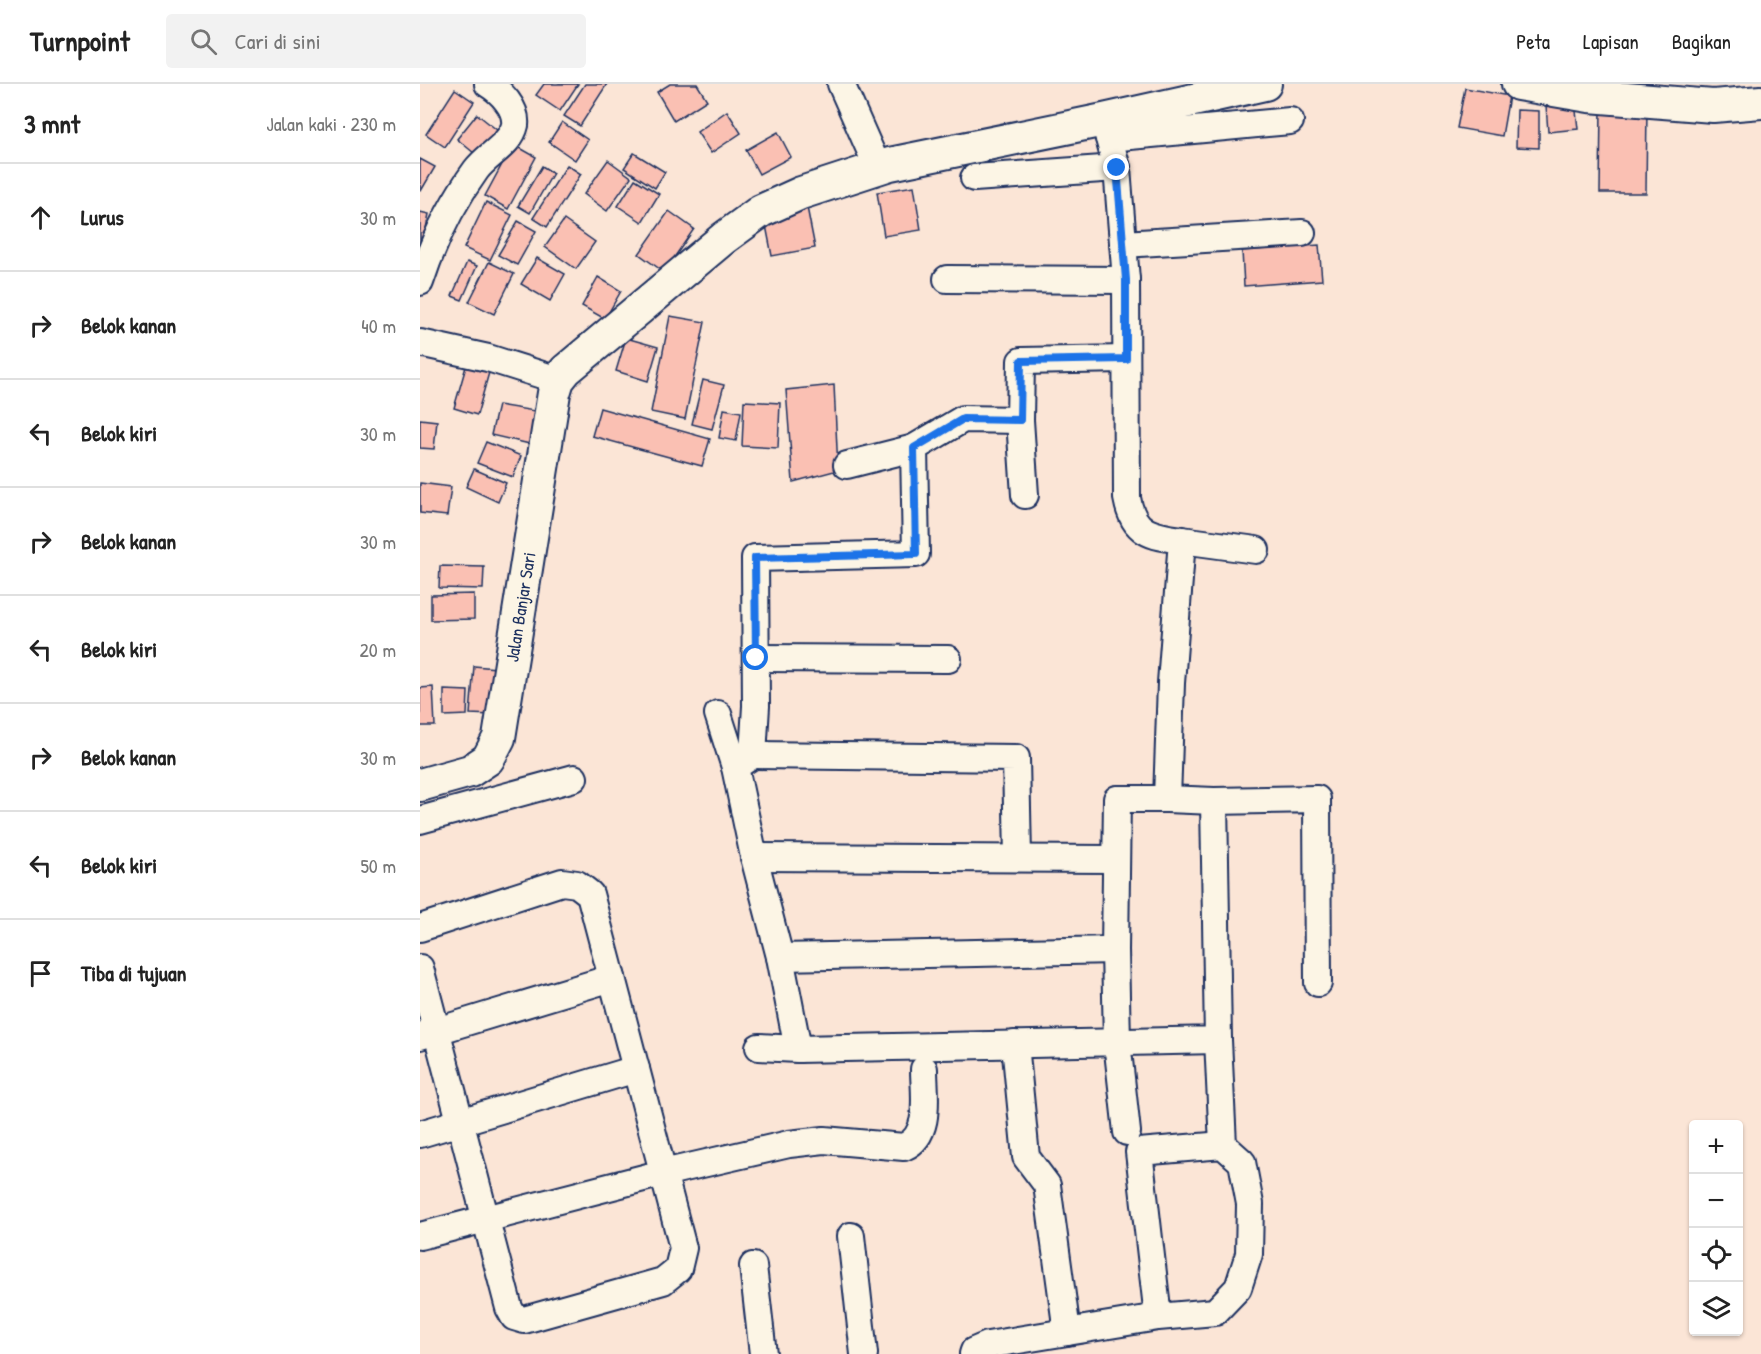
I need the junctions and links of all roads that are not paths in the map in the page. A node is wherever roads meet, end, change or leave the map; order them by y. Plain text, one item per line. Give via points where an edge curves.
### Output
1 (489, 84) edge
2 (841, 84) edge
3 (1265, 84) edge
4 (1518, 84) edge
5 (1761, 102) edge
6 (1290, 121) dead end
7 (1107, 129) junction
8 (878, 168) junction
9 (1117, 168) junction
10 (974, 178) dead end
11 (1302, 233) dead end
12 (1123, 244) junction
13 (947, 279) dead end
14 (1126, 280) junction
15 (420, 282) edge
16 (420, 343) edge
17 (1126, 359) junction
18 (558, 380) junction
19 (1020, 420) junction
20 (914, 448) junction
21 (846, 465) dead end
22 (1025, 495) dead end
23 (1182, 540) junction
24 (1256, 550) dead end
25 (756, 658) junction
26 (948, 659) dead end
27 (718, 714) dead end
28 (744, 761) junction
29 (574, 778) dead end
30 (420, 785) edge
31 (1167, 799) junction
32 (1214, 801) junction
33 (420, 820) edge
34 (754, 857) junction
35 (1018, 858) junction
36 (1115, 859) junction
37 (420, 928) edge
38 (1115, 950) junction
39 (780, 957) junction
40 (420, 968) edge
41 (612, 978) junction
42 (1318, 983) dead end
43 (428, 1033) edge
44 (1218, 1040) junction
45 (1117, 1042) junction
46 (1015, 1044) junction
47 (759, 1047) dead end
48 (798, 1048) junction
49 (636, 1069) junction
50 (924, 1069) dead end
51 (460, 1122) junction
52 (1127, 1132) dead end
53 (420, 1134) edge
54 (1223, 1145) junction
55 (663, 1173) junction
56 (485, 1218) junction
57 (420, 1236) edge
58 (850, 1236) dead end
59 (753, 1266) dead end
60 (1158, 1317) junction
61 (1067, 1332) junction
62 (762, 1354) edge
63 (864, 1354) edge
64 (973, 1354) edge

1 - 15 street via 515,114 511,135 477,168 454,204
2 - 8 street
3 - 7 street
4 - 5 street via 1589,96 1713,106
6 - 7 street
7 - 8 street
7 - 9 street
8 - 18 street via 801,193 761,211
9 - 10 street
9 - 12 street
11 - 12 street
12 - 14 street
13 - 14 street
14 - 17 street
16 - 18 street via 488,358
17 - 19 street via 1021,361
17 - 23 street via 1130,514 1139,527 1155,537
18 - 30 street, Jalan Banjar Sari via 499,738 488,759 470,771
19 - 20 street via 963,419
19 - 22 street
20 - 21 street
20 - 25 street via 916,554 755,558
23 - 24 street
23 - 31 street
25 - 26 street
25 - 28 street
27 - 28 street
28 - 34 street
28 - 35 street via 1016,758
29 - 33 street
31 - 32 street
31 - 36 street via 1117,799
32 - 42 street via 1317,799
32 - 44 street
34 - 35 street
34 - 39 street
35 - 36 street
36 - 38 street
37 - 41 street via 562,882 577,884 590,894
38 - 39 street
38 - 45 street
39 - 48 street
40 - 43 street
41 - 43 street
41 - 49 street
43 - 51 street
44 - 45 street
44 - 54 street
45 - 46 street
45 - 52 street
46 - 48 street
46 - 61 street via 1026,1157 1047,1185
47 - 48 street
49 - 51 street
49 - 55 street
50 - 55 street via 921,1133 904,1148 824,1140 789,1144
51 - 53 street
51 - 56 street
54 - 60 street via 1242,1162 1250,1204 1249,1254 1238,1288 1215,1312
54 - 60 street via 1139,1152
55 - 56 street
55 - 56 street via 682,1248 678,1269 663,1281 524,1320 514,1317 509,1308
56 - 57 street
58 - 63 street
59 - 62 street
60 - 61 street
61 - 64 street via 987,1345

